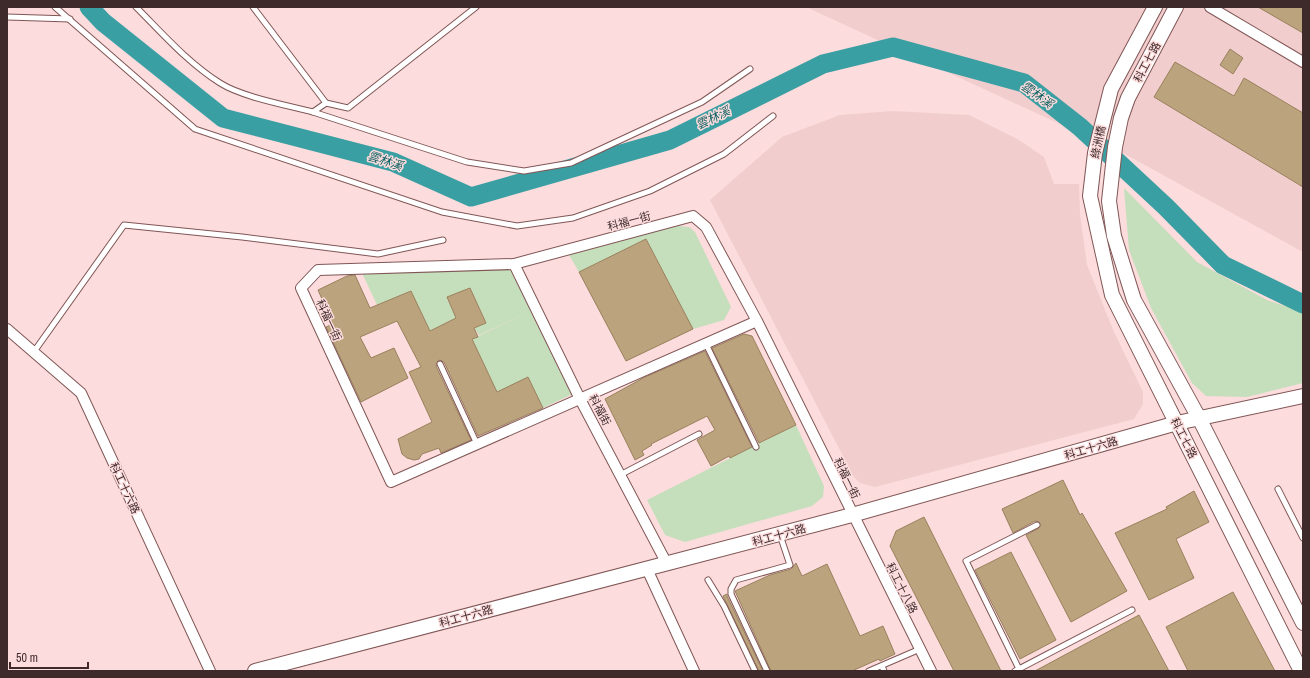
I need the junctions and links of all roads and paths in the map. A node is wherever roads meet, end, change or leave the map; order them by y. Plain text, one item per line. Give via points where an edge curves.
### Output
1 (55, 7) edge
2 (136, 7) edge
3 (253, 7) edge
4 (476, 7) edge
5 (1156, 7) edge
6 (1176, 7) edge
7 (1210, 7) edge
8 (7, 17) edge
9 (70, 19) junction
10 (1303, 62) edge
11 (750, 68) dead end
12 (1111, 89) joint
13 (326, 103) junction
14 (313, 112) junction
15 (773, 116) dead end
16 (1121, 118) joint
17 (1090, 196) joint
18 (1109, 201) joint
19 (443, 240) dead end
20 (514, 264) junction
21 (757, 321) junction
22 (7, 329) edge
23 (706, 344) junction
24 (33, 353) junction
25 (440, 364) dead end
26 (1303, 396) edge
27 (580, 399) junction
28 (1199, 418) junction
29 (1176, 424) junction
30 (699, 434) dead end
31 (477, 444) junction
32 (756, 447) dead end
33 (620, 475) junction
34 (1278, 489) dead end
35 (852, 515) junction
36 (1038, 525) dead end
37 (780, 534) junction
38 (1303, 538) edge
39 (667, 564) junction
40 (647, 569) junction
41 (708, 580) dead end
42 (1132, 610) dead end
43 (1303, 623) edge
44 (920, 649) junction
45 (882, 666) junction
46 (1017, 670) edge
47 (210, 671) edge
48 (255, 671) edge
49 (694, 671) edge
50 (755, 671) edge
51 (767, 671) edge
52 (869, 671) edge
53 (884, 671) edge
54 (931, 671) edge
55 (1301, 671) edge

1 - 9 lane
2 - 14 lane via 174,46 220,83 247,94
3 - 13 lane
4 - 13 lane via 348,108
5 - 12 street, 科工七路
6 - 16 street, 科工七路 via 1128,98
7 - 10 street
8 - 9 lane
9 - 15 lane via 195,129 442,212 517,226 573,218 650,191 724,154
11 - 14 lane via 702,102 571,163 524,171 467,162
12 - 17 street, 綠洲橋 via 1095,153
13 - 14 lane
16 - 18 street, 綠洲橋
17 - 29 street, 科工七路 via 1112,295
18 - 28 street, 科工七路 via 1114,236 1134,300
19 - 24 lane via 378,254 124,226
20 - 21 street, 科福一街 via 693,216 706,227
20 - 27 street, 科福街
20 - 31 street, 科福一街 via 318,270 301,288 391,482
21 - 23 street, 科福一街
21 - 35 street, 科福一街
22 - 24 street, 科工十六路
23 - 27 street, 科福一街
23 - 32 lane
24 - 47 street, 科工十六路 via 80,393
25 - 31 lane
26 - 28 street, 科工十六路
27 - 31 street, 科福一街
27 - 33 street, 科福街
28 - 29 street, 科工十六路
28 - 43 street, 科工七路
29 - 35 street, 科工十六路
29 - 55 street, 科工七路
30 - 33 lane
33 - 39 street, 科福街
34 - 38 lane
35 - 37 street, 科工十六路
35 - 44 street, 科工十八路
36 - 46 lane via 966,561
37 - 39 street, 科工十六路
37 - 51 lane via 790,565 736,580 731,590
39 - 40 street, 科工十六路
40 - 48 street, 科工十六路
40 - 49 street
41 - 50 lane via 724,606
42 - 46 lane
44 - 45 lane
44 - 54 street, 科工十八路
45 - 52 lane
45 - 53 lane

